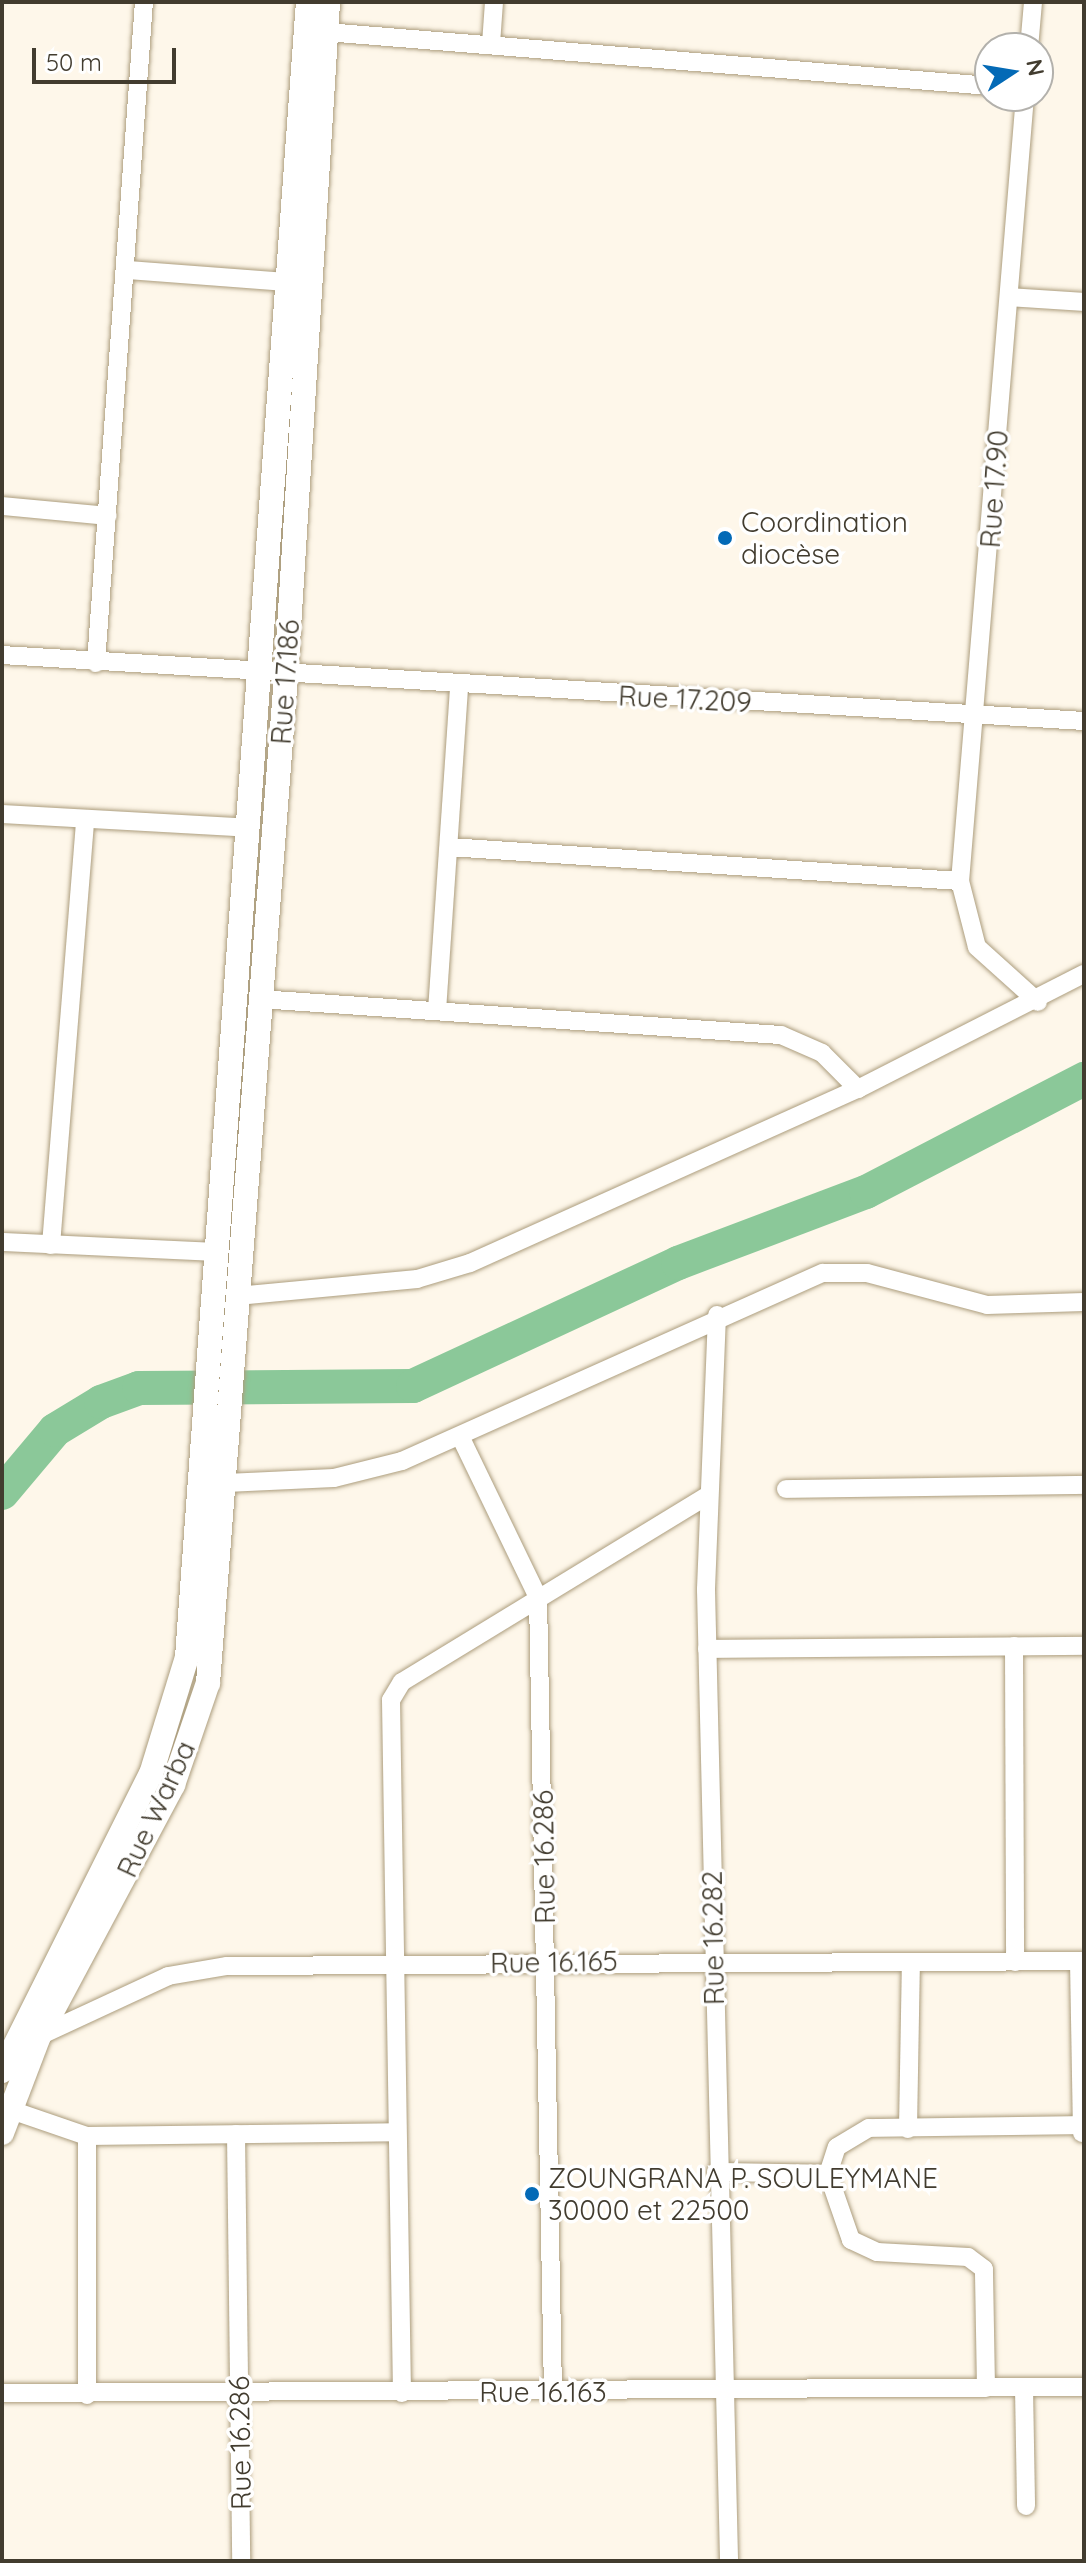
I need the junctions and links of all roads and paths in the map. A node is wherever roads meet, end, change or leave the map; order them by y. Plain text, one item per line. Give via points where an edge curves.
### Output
1 (144, 2) edge
2 (308, 2) edge
3 (328, 2) edge
4 (494, 2) edge
5 (1033, 2) edge
6 (326, 32) junction
7 (1030, 32) edge
8 (491, 44) junction
9 (974, 85) edge
10 (1024, 112) edge
11 (127, 270) junction
12 (288, 282) junction
13 (1009, 297) junction
14 (1084, 302) edge
15 (2, 506) edge
16 (108, 516) junction
17 (2, 655) edge
18 (96, 663) junction
19 (259, 675) junction
20 (286, 676) junction
21 (459, 686) junction
22 (976, 716) junction
23 (1084, 721) edge
24 (2, 814) edge
25 (85, 819) junction
26 (249, 828) junction
27 (449, 847) junction
28 (960, 881) junction
29 (1084, 974) edge
30 (259, 999) junction
31 (1038, 1002) junction
32 (437, 1011) junction
33 (858, 1089) junction
34 (2, 1242) edge
35 (51, 1245) junction
36 (213, 1252) junction
37 (237, 1296) junction
38 (1084, 1302) edge
39 (717, 1315) junction
40 (229, 1414) joint
41 (460, 1436) junction
42 (226, 1483) junction
43 (1084, 1485) edge
44 (786, 1489) dead end
45 (707, 1496) junction
46 (538, 1597) junction
47 (1014, 1646) junction
48 (1084, 1646) edge
49 (707, 1649) junction
50 (546, 1960) junction
51 (714, 1961) junction
52 (1081, 1961) edge
53 (1015, 1962) junction
54 (911, 1964) junction
55 (399, 1967) junction
56 (39, 2036) junction
57 (2, 2071) edge
58 (6, 2121) edge
59 (908, 2129) junction
60 (1081, 2130) edge
61 (397, 2132) junction
62 (236, 2134) junction
63 (87, 2136) junction
64 (716, 2172) junction
65 (828, 2174) junction
66 (1084, 2387) edge
67 (986, 2388) junction
68 (1024, 2388) junction
69 (553, 2391) junction
70 (724, 2391) junction
71 (2, 2393) edge
72 (402, 2393) junction
73 (239, 2394) junction
74 (87, 2395) junction
75 (1026, 2506) dead end
76 (241, 2561) edge
77 (729, 2561) edge

1 - 11 street
2 - 12 main road
3 - 6 main road, Rue 17.186
4 - 8 street
5 - 7 street
6 - 8 street
6 - 20 main road, Rue 17.186
8 - 9 street
10 - 13 street, Rue 17.90
11 - 12 street
11 - 16 street
12 - 19 main road
13 - 14 street
13 - 22 street, Rue 17.90
15 - 16 street
16 - 18 street
17 - 18 street
18 - 19 street
19 - 20 street, Rue 17.209
19 - 26 main road
20 - 21 street, Rue 17.209
20 - 30 main road, Rue 17.186
21 - 22 street, Rue 17.209
21 - 27 street
22 - 23 street, Rue 17.209
22 - 28 street, Rue 17.90
24 - 25 street
25 - 26 street
25 - 35 street
26 - 36 main road
27 - 28 street
27 - 32 street
28 - 31 street, Rue 17.90 via 977,947
29 - 31 street
30 - 32 street
30 - 37 main road, Rue 17.186
31 - 33 street
32 - 33 street via 781,1035 822,1053
33 - 37 street via 470,1263 417,1279
34 - 35 street
35 - 36 street
36 - 57 main road via 187,1657 151,1774
37 - 40 main road, Rue 17.186
38 - 39 street via 987,1305 852,1271 799,1279
39 - 41 street
39 - 45 street, Rue 16.282
40 - 42 main road, Rue Warba
41 - 42 street via 334,1478
41 - 46 street, Rue 16.286
42 - 56 main road, Rue Warba via 208,1683 192,1732 173,1785
43 - 44 street
45 - 46 street
45 - 49 street, Rue 16.282
46 - 50 street, Rue 16.286
46 - 55 street via 402,1682 391,1700
47 - 48 street
47 - 49 street
47 - 53 street
49 - 51 street, Rue 16.282
50 - 51 street, Rue 16.165
50 - 55 street, Rue 16.165
50 - 69 street, Rue 16.286
51 - 54 street, Rue 16.165
51 - 64 street, Rue 16.282
52 - 53 street, Rue 16.165
52 - 60 street
53 - 54 street, Rue 16.165
54 - 59 street
55 - 56 street, Rue 16.165 via 197,1969
55 - 61 street
56 - 58 main road, Rue Warba
58 - 63 street
59 - 60 street
59 - 65 street via 869,2128 847,2136
61 - 62 street
61 - 72 street
62 - 63 street
62 - 73 street, Rue 16.286
63 - 74 street
64 - 65 street
64 - 70 street, Rue 16.282
65 - 67 street via 845,2229 863,2249 968,2257 984,2269
66 - 68 street, Rue 16.163
67 - 68 street, Rue 16.163
67 - 70 street, Rue 16.163
68 - 75 street
69 - 70 street, Rue 16.163
69 - 72 street, Rue 16.163
70 - 77 street, Rue 16.282
71 - 74 street, Rue 16.163
72 - 73 street, Rue 16.163
73 - 74 street, Rue 16.163
73 - 76 street, Rue 16.286

